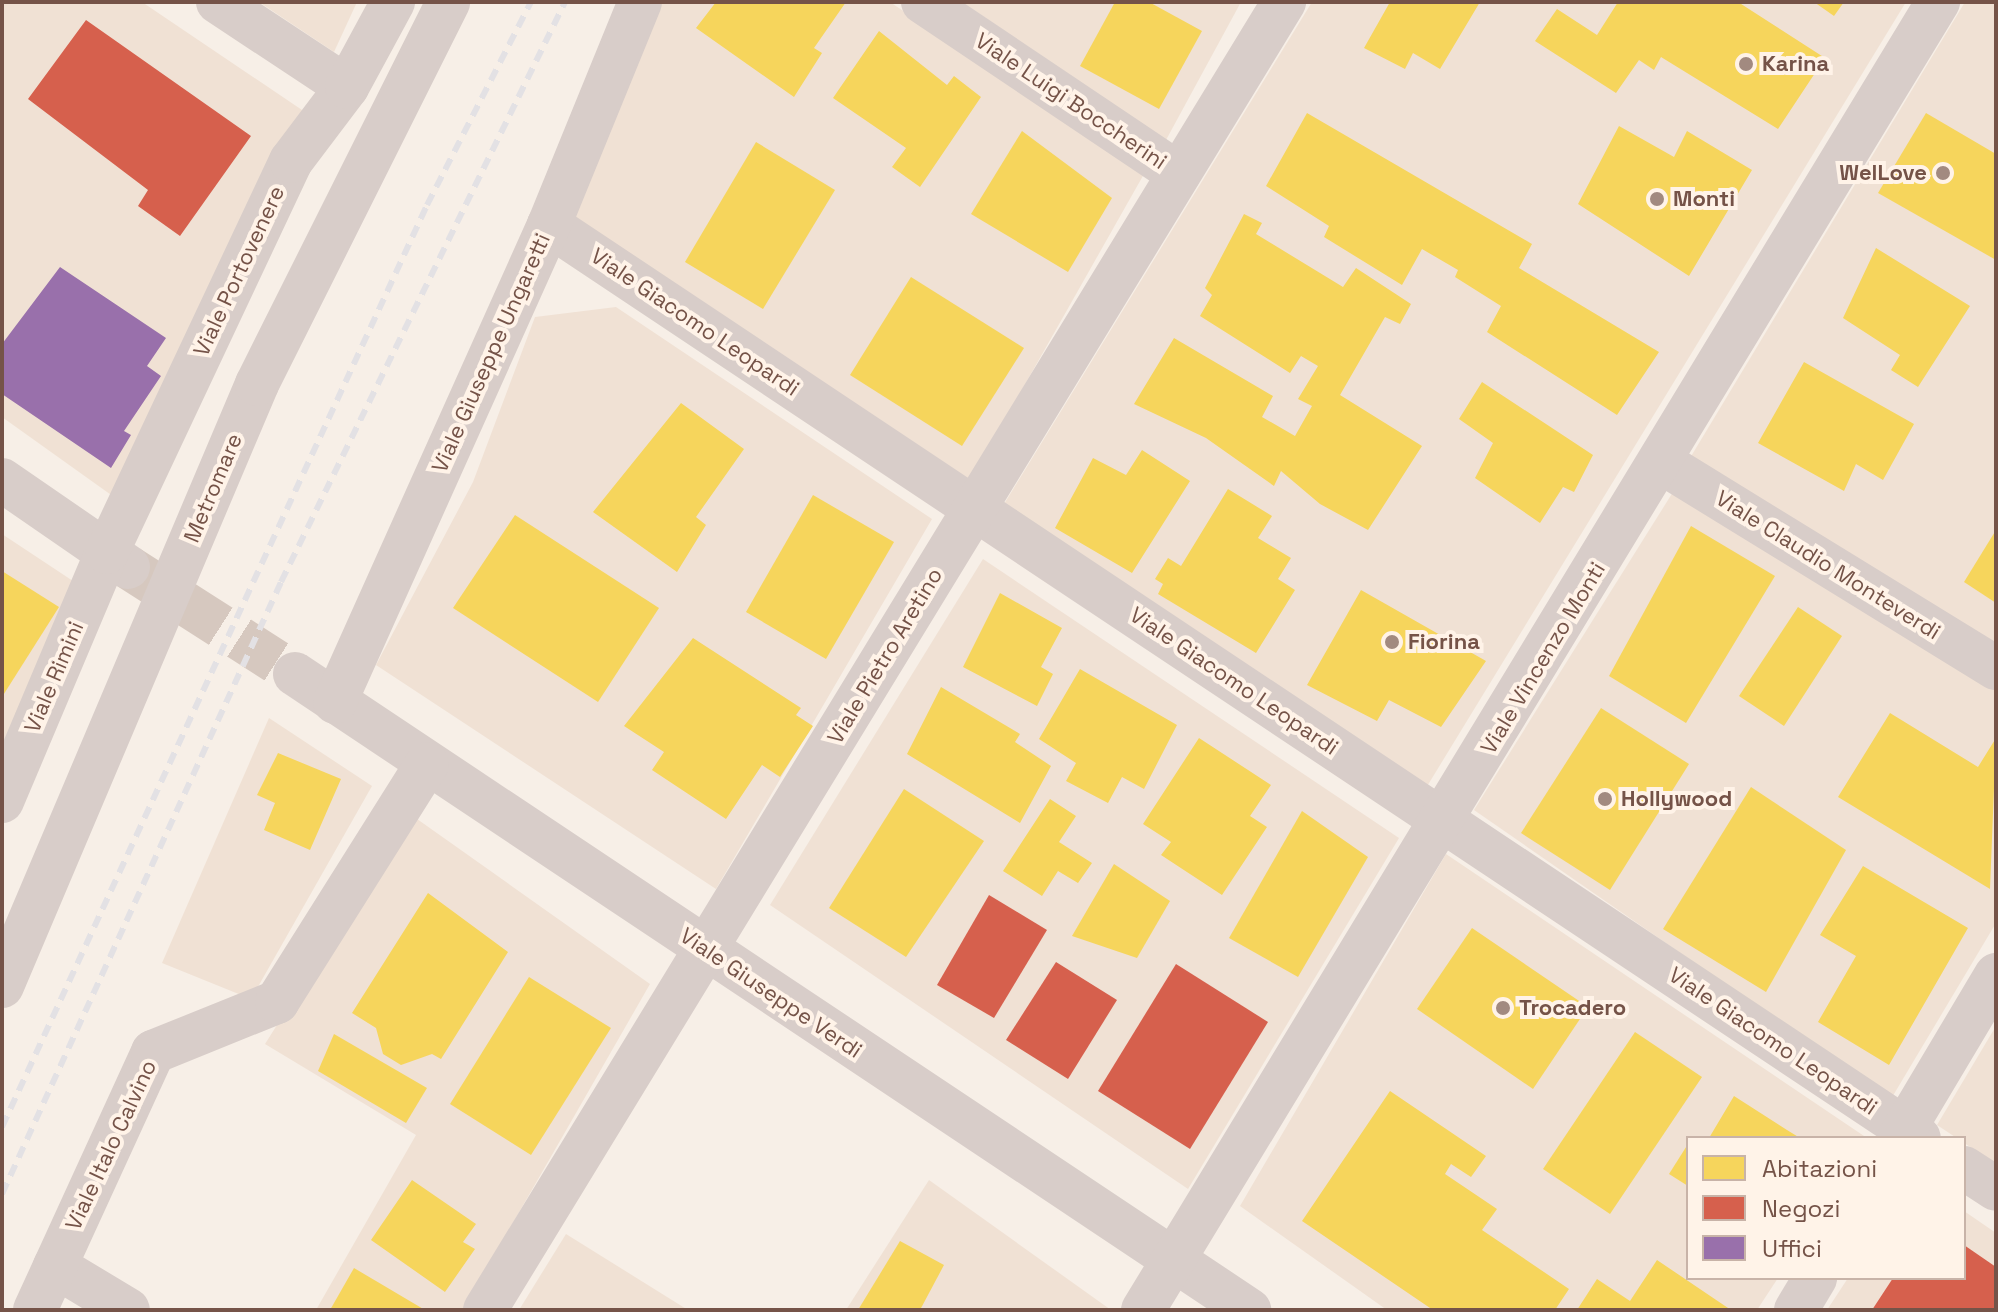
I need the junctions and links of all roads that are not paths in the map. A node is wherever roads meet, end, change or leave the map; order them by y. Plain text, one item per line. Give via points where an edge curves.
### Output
1 (218, 2) edge
2 (393, 2) edge
3 (448, 2) edge
4 (640, 2) edge
5 (923, 2) edge
6 (1284, 2) edge
7 (1938, 2) edge
8 (347, 87) junction
9 (1179, 174) junction
10 (549, 225) junction
11 (1661, 462) junction
12 (2, 480) edge
13 (975, 509) junction
14 (117, 559) junction
15 (1996, 668) edge
16 (295, 674) tunnel mouth
17 (335, 702) junction
18 (427, 764) junction
19 (2, 801) edge
20 (1445, 822) junction
21 (705, 949) junction
22 (1996, 975) edge
23 (2, 986) edge
24 (1908, 1135) edge
25 (1966, 1169) edge
26 (1996, 1189) edge
27 (1173, 1260) junction
28 (55, 1266) junction
29 (1814, 1280) edge
30 (35, 1310) edge
31 (128, 1310) edge
32 (485, 1310) edge
33 (1143, 1310) edge
34 (1249, 1310) edge
35 (1796, 1310) edge

1 - 8 street
2 - 8 street, Viale Portovenere
3 - 23 street, Metromare via 257,384
4 - 10 street, Viale Giuseppe Ungaretti
5 - 9 street, Viale Luigi Boccherini
6 - 9 street, Viale Pietro Aretino
7 - 11 street, Viale Vincenzo Monti
8 - 14 street, Viale Portovenere via 291,161
9 - 13 street, Viale Pietro Aretino
10 - 13 street, Viale Giacomo Leopardi
10 - 17 street, Viale Giuseppe Ungaretti
11 - 15 street, Viale Claudio Monteverdi
11 - 20 street, Viale Vincenzo Monti
12 - 14 street
13 - 20 street, Viale Giacomo Leopardi
13 - 21 street, Viale Pietro Aretino
14 - 19 street, Viale Rimini
16 - 17 street, Viale Giuseppe Verdi
17 - 18 street, Viale Giuseppe Verdi
18 - 21 street, Viale Giuseppe Verdi
18 - 28 street, Viale Italo Calvino via 277,1002 153,1052
20 - 24 street, Viale Giacomo Leopardi
20 - 27 street, Viale Vincenzo Monti
21 - 27 street, Viale Giuseppe Verdi
21 - 32 street, Viale Pietro Aretino
22 - 24 street
25 - 26 street
27 - 33 street, Viale Vincenzo Monti
27 - 34 street, Viale Giuseppe Verdi
28 - 30 street, Viale Italo Calvino
28 - 31 street
29 - 35 street

